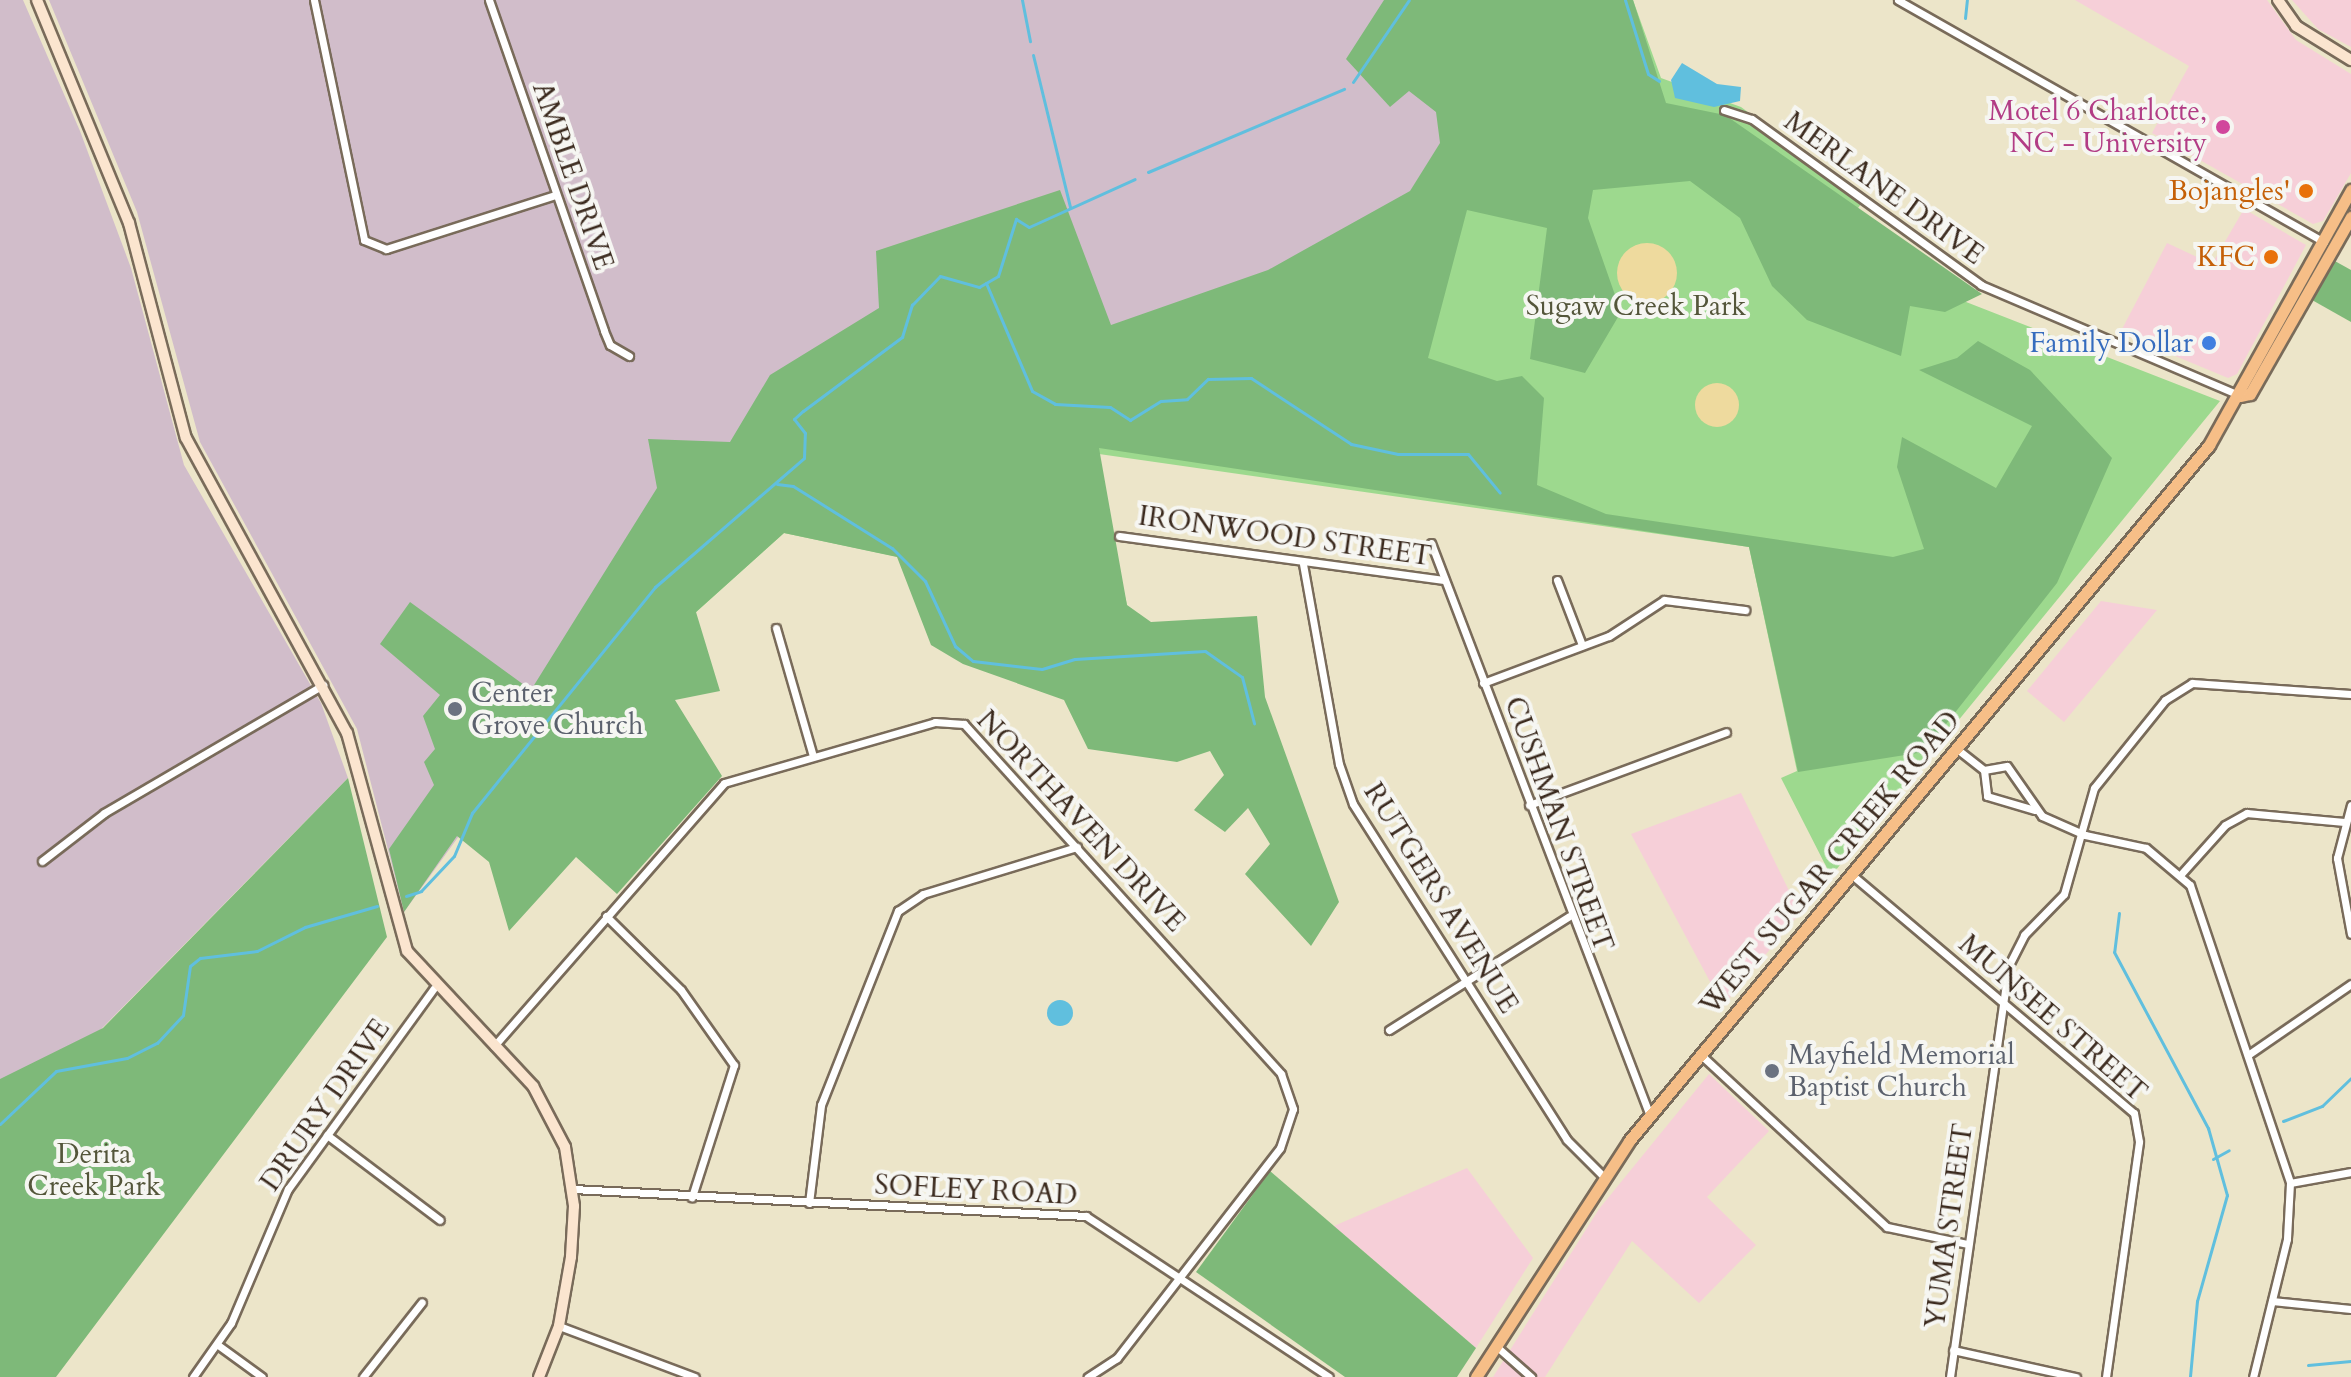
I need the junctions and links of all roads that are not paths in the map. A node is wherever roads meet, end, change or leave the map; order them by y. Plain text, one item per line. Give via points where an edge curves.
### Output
1 (37, 0) edge
2 (314, 0) edge
3 (489, 0) edge
4 (1898, 0) edge
5 (2278, 0) edge
6 (2351, 60) edge
7 (1724, 110) dead end
8 (2351, 190) edge
9 (555, 195) junction
10 (2351, 217) edge
11 (2322, 241) junction
12 (2333, 248) junction
13 (629, 356) dead end
14 (2241, 396) junction
15 (1119, 536) dead end
16 (1431, 543) dead end
17 (1303, 564) junction
18 (1444, 580) junction
19 (1557, 580) dead end
20 (1745, 610) dead end
21 (776, 628) dead end
22 (1582, 645) junction
23 (1483, 683) junction
24 (323, 685) junction
25 (2351, 694) edge
26 (1726, 732) dead end
27 (1957, 749) junction
28 (813, 756) junction
29 (1984, 770) junction
30 (1529, 805) junction
31 (2351, 805) edge
32 (2035, 810) junction
33 (2344, 822) junction
34 (2078, 832) junction
35 (1077, 847) junction
36 (42, 861) dead end
37 (2182, 873) junction
38 (1852, 875) junction
39 (606, 916) junction
40 (1569, 916) junction
41 (2351, 934) edge
42 (1466, 982) junction
43 (2351, 984) edge
44 (434, 988) junction
45 (2002, 1001) junction
46 (1389, 1030) dead end
47 (494, 1046) junction
48 (1701, 1055) junction
49 (2248, 1055) junction
50 (1650, 1117) junction
51 (327, 1135) junction
52 (2351, 1172) edge
53 (1603, 1176) junction
54 (2290, 1183) junction
55 (573, 1189) junction
56 (692, 1197) junction
57 (809, 1203) junction
58 (440, 1220) dead end
59 (1968, 1244) junction
60 (1178, 1274) junction
61 (2272, 1301) junction
62 (422, 1302) dead end
63 (2351, 1309) edge
64 (559, 1326) junction
65 (218, 1345) junction
66 (1496, 1346) junction
67 (1953, 1350) junction
68 (193, 1377) edge
69 (262, 1377) edge
70 (363, 1377) edge
71 (539, 1377) edge
72 (695, 1377) edge
73 (1088, 1377) edge
74 (1329, 1377) edge
75 (1476, 1377) edge
76 (1531, 1377) edge
77 (1950, 1377) edge
78 (2076, 1377) edge
79 (2106, 1377) edge
80 (2253, 1377) edge

1 - 24 street via 129,223 186,438
2 - 9 street via 360,234 374,247
3 - 9 street, AMBLE DRIVE
4 - 11 street
5 - 6 street via 2296,26
7 - 14 street, MERLANE DRIVE via 1752,119 1954,270
8 - 11 main road, WEST SUGAR CREEK ROAD
9 - 13 street, AMBLE DRIVE via 610,345
10 - 12 main road, WEST SUGAR CREEK ROAD
11 - 12 street
11 - 14 main road, WEST SUGAR CREEK ROAD via 2240,386
12 - 14 main road, WEST SUGAR CREEK ROAD via 2257,382
14 - 27 main road, WEST SUGAR CREEK ROAD via 2206,450
15 - 17 street, IRONWOOD STREET
16 - 18 street, CUSHMAN STREET
17 - 18 street, IRONWOOD STREET
17 - 42 street, RUTGERS AVENUE via 1346,789
18 - 23 street, CUSHMAN STREET
19 - 22 street
20 - 22 street via 1664,600 1621,630
21 - 28 street
22 - 23 street
23 - 30 street, CUSHMAN STREET
24 - 36 street via 104,813
24 - 44 street via 356,760 395,924
25 - 34 street, YUMA STREET via 2216,680 2180,689 2101,778
26 - 30 street
27 - 29 street
27 - 38 main road, WEST SUGAR CREEK ROAD
28 - 35 street, NORTHAVEN DRIVE via 956,721
28 - 39 street, NORTHAVEN DRIVE via 738,776 711,792
29 - 32 street via 1987,796
29 - 32 street via 2007,766 2018,773
30 - 40 street, CUSHMAN STREET
31 - 33 street
32 - 34 street
33 - 37 street via 2247,813 2225,825
33 - 41 street via 2337,867
34 - 37 street via 2146,848
34 - 45 street, YUMA STREET via 2064,894 2017,946
35 - 57 street via 923,894 898,911 821,1105
35 - 60 street, NORTHAVEN DRIVE via 1196,975 1290,1094 1286,1138
37 - 49 street
38 - 45 street, MUNSEE STREET
38 - 48 main road, WEST SUGAR CREEK ROAD
39 - 47 street, NORTHAVEN DRIVE
39 - 56 street via 681,990 734,1065
40 - 42 street
40 - 50 street, CUSHMAN STREET
42 - 46 street
42 - 53 street, RUTGERS AVENUE via 1567,1140
43 - 49 street
44 - 47 street
44 - 51 street, DRURY DRIVE
45 - 59 street, YUMA STREET
45 - 79 street, MUNSEE STREET via 2138,1122
47 - 55 street via 551,1113
48 - 50 main road, WEST SUGAR CREEK ROAD
48 - 59 street via 1887,1227
49 - 54 street
50 - 53 main road, WEST SUGAR CREEK ROAD
51 - 58 street
51 - 65 street, DRURY DRIVE via 281,1201
52 - 54 street
53 - 66 main road, WEST SUGAR CREEK ROAD
54 - 61 street via 2291,1217
55 - 56 street, SOFLEY ROAD
55 - 64 street
56 - 57 street, SOFLEY ROAD
57 - 60 street, SOFLEY ROAD via 1086,1216
59 - 67 street, YUMA STREET
60 - 73 street, NORTHAVEN DRIVE via 1117,1358
60 - 74 street, SOFLEY ROAD
61 - 63 street
61 - 80 street
62 - 70 street
64 - 71 street
64 - 72 street
65 - 68 street, DRURY DRIVE
65 - 69 street
66 - 75 main road, WEST SUGAR CREEK ROAD
66 - 76 street
67 - 77 street, YUMA STREET
67 - 78 street

